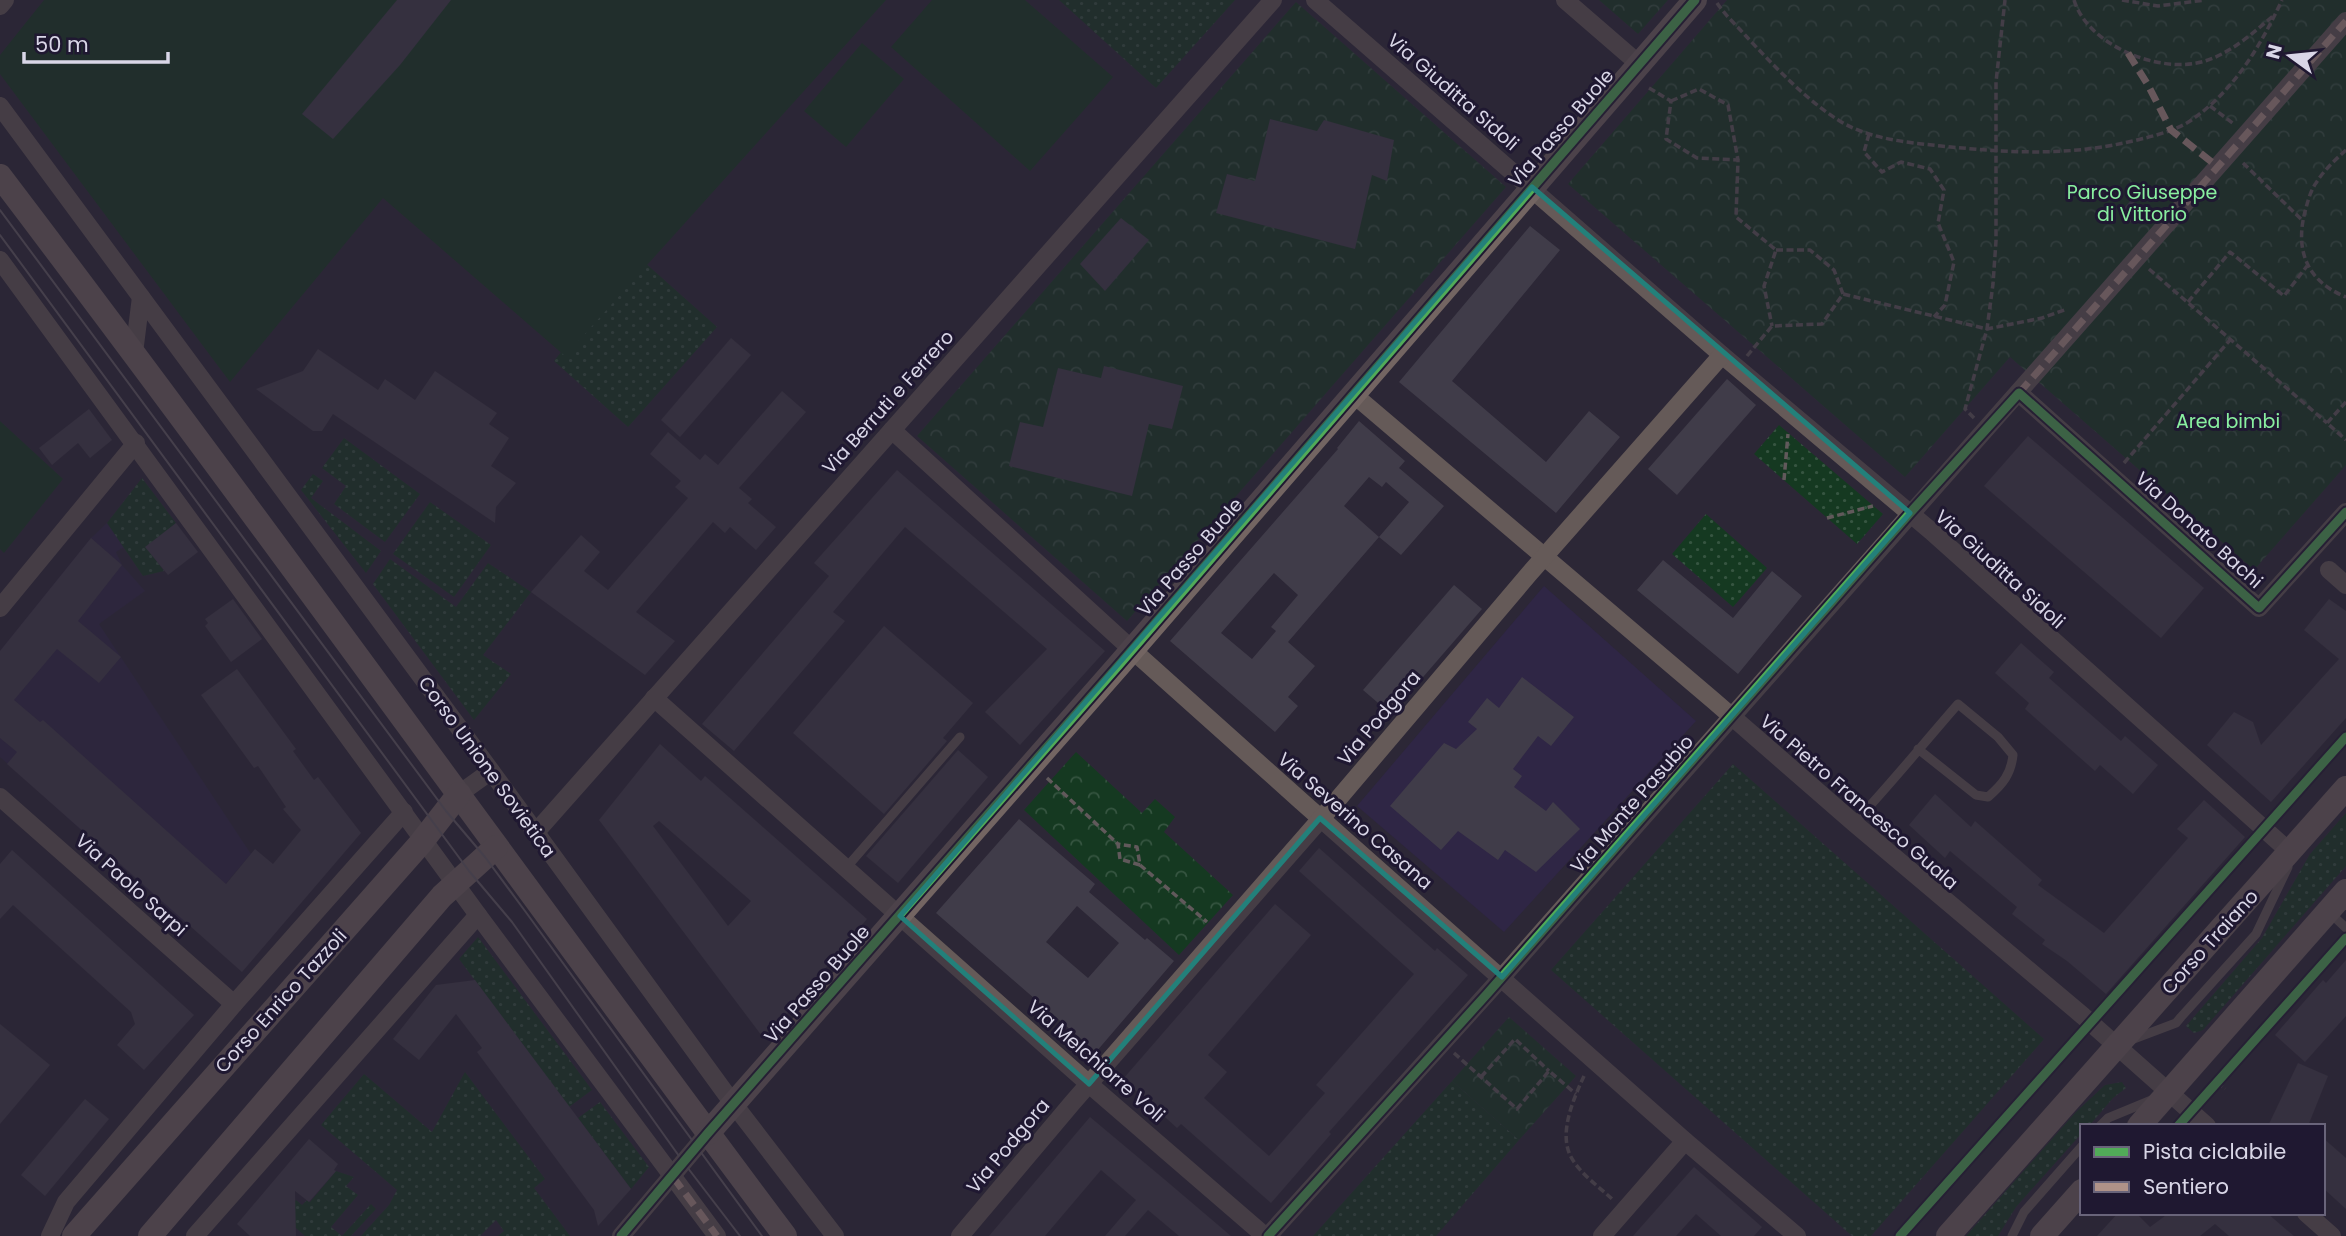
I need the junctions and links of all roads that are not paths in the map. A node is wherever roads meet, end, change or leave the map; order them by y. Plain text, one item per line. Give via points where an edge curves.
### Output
1 (5, 0) edge
2 (1273, 0) edge
3 (1315, 0) edge
4 (1565, 0) edge
5 (1695, 0) edge
6 (0, 6) edge
7 (2346, 21) edge
8 (1639, 64) junction
9 (0, 106) edge
10 (0, 176) edge
11 (1532, 187) junction
12 (0, 260) edge
13 (141, 296) junction
14 (134, 353) junction
15 (1722, 355) junction
16 (2020, 393) junction
17 (1353, 394) junction
18 (892, 430) junction
19 (136, 443) junction
20 (2346, 512) edge
21 (1910, 513) junction
22 (1545, 556) junction
23 (2329, 570) dead end
24 (2346, 585) edge
25 (0, 608) edge
26 (1132, 650) junction
27 (654, 698) junction
28 (1732, 716) junction
29 (960, 737) dead end
30 (1918, 749) junction
31 (491, 771) junction
32 (2346, 788) edge
33 (459, 794) junction
34 (0, 797) edge
35 (404, 812) junction
36 (1320, 818) junction
37 (1854, 823) junction
38 (536, 832) junction
39 (424, 840) junction
40 (2297, 844) junction
41 (496, 847) junction
42 (846, 868) junction
43 (455, 884) junction
44 (2346, 891) edge
45 (478, 915) junction
46 (900, 916) junction
47 (2337, 919) edge
48 (1502, 977) junction
49 (234, 1004) junction
50 (2118, 1046) junction
51 (1088, 1084) junction
52 (2169, 1093) junction
53 (734, 1105) junction
54 (2102, 1124) edge
55 (2142, 1124) edge
56 (2205, 1124) edge
57 (708, 1133) junction
58 (1685, 1141) junction
59 (2080, 1148) edge
60 (673, 1177) junction
61 (2080, 1193) edge
62 (2308, 1215) edge
63 (50, 1236) edge
64 (74, 1236) edge
65 (150, 1236) edge
66 (195, 1236) edge
67 (621, 1236) edge
68 (718, 1236) edge
69 (785, 1236) edge
70 (835, 1236) edge
71 (960, 1236) edge
72 (1267, 1236) edge
73 (1602, 1236) edge
74 (1797, 1236) edge
75 (1948, 1236) edge
76 (2012, 1236) edge
77 (2042, 1236) edge
78 (2332, 1236) edge

1 - 6 street
2 - 18 street, Via Berruti e Ferrero
3 - 11 street, Via Giuditta Sidoli
4 - 8 street, Via Passo Buole
5 - 8 street, Via Passo Buole
7 - 16 street, Via Monte Pasubio
8 - 11 street, Via Passo Buole
9 - 13 street, Corso Unione Sovietica
10 - 14 street, Corso Unione Sovietica
11 - 15 street, Via Giuditta Sidoli
11 - 17 street, Via Passo Buole
12 - 19 street
13 - 14 street
13 - 31 street, Corso Unione Sovietica
14 - 33 street, Corso Unione Sovietica
15 - 21 street, Via Giuditta Sidoli
15 - 22 street, Via Podgora
16 - 20 street, Via Donato Bachi via 2259,608
16 - 21 street, Via Monte Pasubio
17 - 22 street, Via Pietro Francesco Guala
17 - 26 street, Via Passo Buole
18 - 26 street, Via Severino Casana
18 - 27 street, Via Berruti e Ferrero
19 - 25 street
19 - 35 street
21 - 28 street, Via Monte Pasubio
21 - 40 street, Via Giuditta Sidoli
22 - 28 street, Via Pietro Francesco Guala
22 - 36 street, Via Podgora
23 - 24 street
26 - 36 street, Via Severino Casana
26 - 46 street, Via Passo Buole
27 - 38 street, Via Berruti e Ferrero
27 - 42 street
28 - 37 street, Via Pietro Francesco Guala
28 - 48 street, Via Monte Pasubio
29 - 42 lane
30 - 30 lane via 1958,704 2013,755 2011,769 1989,797 1976,795
30 - 37 lane
31 - 33 street, Corso Enrico Tazzoli
31 - 38 street, Corso Unione Sovietica
32 - 40 street, Corso Traiano
33 - 39 street, Corso Enrico Tazzoli
33 - 41 street, Corso Unione Sovietica
34 - 49 street, Via Paolo Sarpi
35 - 39 street
35 - 49 street, Corso Enrico Tazzoli
36 - 48 street, Via Severino Casana
36 - 51 street, Via Podgora
37 - 50 street, Via Pietro Francesco Guala
38 - 53 street, Corso Unione Sovietica
39 - 43 street
39 - 64 street, Corso Enrico Tazzoli
40 - 50 street, Corso Traiano
41 - 43 street
41 - 57 street, Corso Unione Sovietica
42 - 46 street
43 - 45 street
43 - 65 street
44 - 47 street
45 - 60 street
45 - 66 street
46 - 51 street, Via Melchiorre Voli
46 - 53 street, Via Passo Buole
47 - 52 street
48 - 58 street, Via Severino Casana
48 - 72 street, Via Monte Pasubio
49 - 63 street, Corso Enrico Tazzoli via 65,1202
50 - 52 street, Via Pietro Francesco Guala
50 - 75 street, Corso Traiano
51 - 71 street, Via Podgora
51 - 72 street, Via Melchiorre Voli
52 - 54 lane
52 - 55 street
52 - 56 street, Via Pietro Francesco Guala
53 - 57 street, Via Passo Buole
53 - 70 street, Corso Unione Sovietica
57 - 60 street
57 - 69 street, Corso Unione Sovietica
58 - 73 street
58 - 74 street, Via Severino Casana
59 - 76 lane via 2024,1212
60 - 67 street
60 - 68 street
61 - 77 street
62 - 78 street

